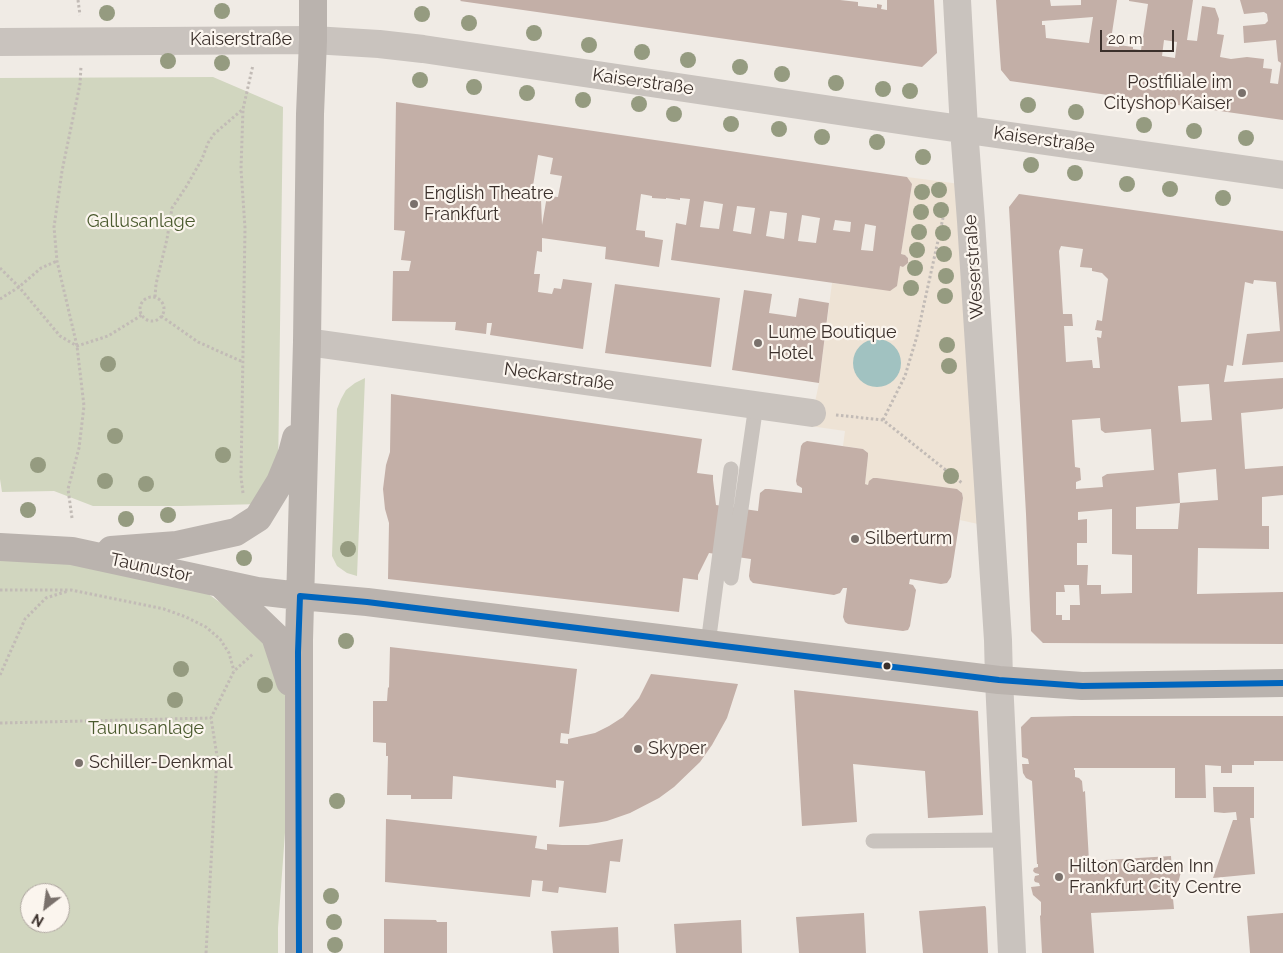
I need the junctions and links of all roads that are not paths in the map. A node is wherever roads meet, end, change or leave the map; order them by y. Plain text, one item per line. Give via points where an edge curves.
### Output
1 (313, 0) edge
2 (958, 0) edge
3 (313, 40) junction
4 (0, 42) edge
5 (964, 129) junction
6 (1283, 175) edge
7 (307, 342) junction
8 (756, 404) junction
9 (304, 410) junction
10 (812, 413) road end
11 (731, 469) dead end
12 (0, 547) edge
13 (72, 551) junction
14 (731, 578) dead end
15 (220, 583) junction
16 (300, 596) junction
17 (708, 644) junction
18 (999, 680) junction
19 (1283, 683) edge
20 (299, 707) junction
21 (1007, 840) junction
22 (873, 841) dead end
23 (300, 953) edge
24 (1012, 953) edge

1 - 3 main road
2 - 5 street, Weserstraße
3 - 4 street, Kaiserstraße
3 - 5 street, Kaiserstraße via 380,44
3 - 7 main road
5 - 6 street, Kaiserstraße
5 - 18 street, Weserstraße
7 - 8 street, Neckarstraße
7 - 9 main road
8 - 10 street, Neckarstraße
8 - 14 lane
9 - 13 main road via 280,482 258,518 236,532 177,545
9 - 16 main road
11 - 17 lane
12 - 13 main road, Taunustor
13 - 15 main road, Taunustor
15 - 16 main road, Taunustor
15 - 20 main road via 275,636
16 - 17 main road, Taunustor
16 - 20 main road
17 - 18 main road, Taunustor
18 - 19 main road, Taunustor via 1082,686
18 - 21 street, Weserstraße
20 - 23 main road
21 - 22 lane
21 - 24 street, Weserstraße

